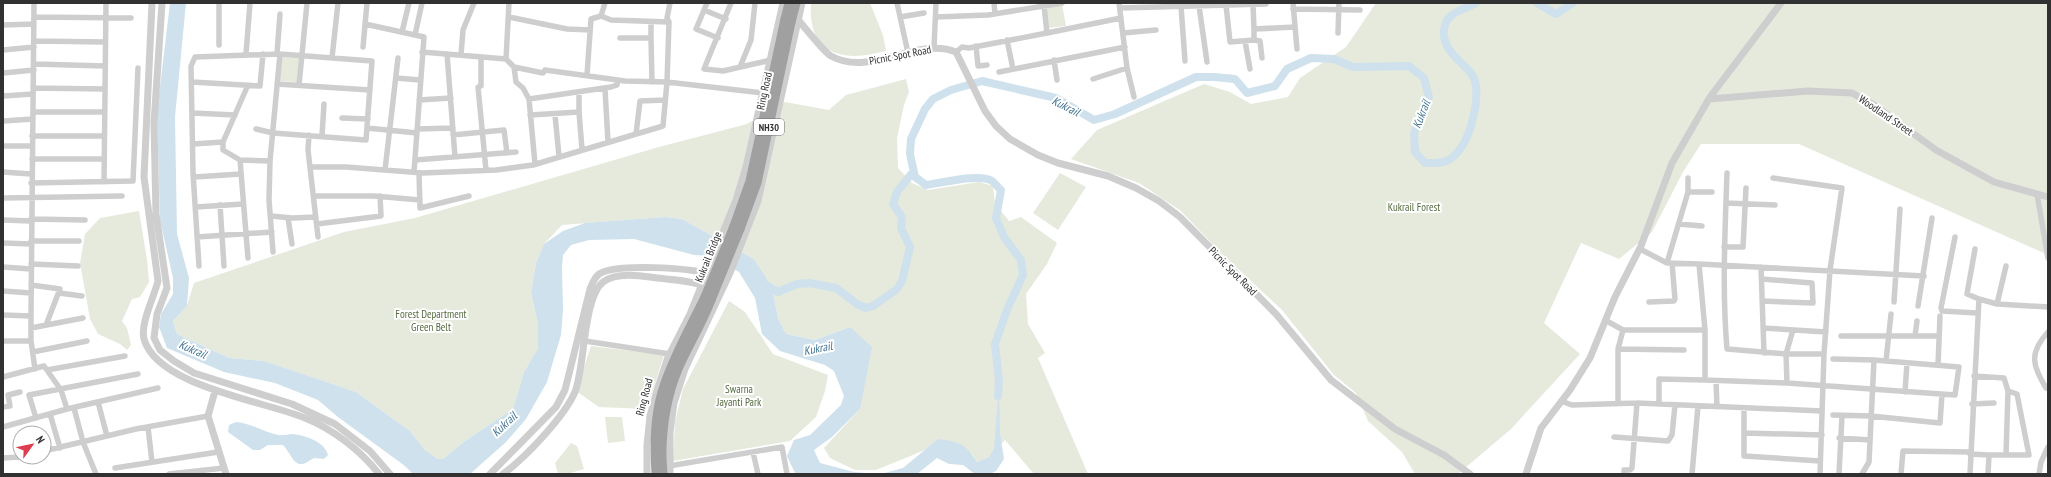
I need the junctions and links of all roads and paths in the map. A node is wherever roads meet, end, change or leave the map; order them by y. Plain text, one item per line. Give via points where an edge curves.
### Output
1 (34, 3) edge
2 (106, 3) edge
3 (152, 3) edge
4 (162, 3) edge
5 (219, 3) edge
6 (250, 3) edge
7 (307, 3) edge
8 (338, 3) edge
9 (366, 3) edge
10 (409, 3) edge
11 (422, 3) edge
12 (474, 3) edge
13 (509, 3) edge
14 (605, 3) edge
15 (670, 3) edge
16 (707, 3) edge
17 (731, 3) edge
18 (755, 3) edge
19 (784, 3) edge
20 (789, 3) edge
21 (796, 3) edge
22 (802, 3) edge
23 (897, 3) edge
24 (936, 3) edge
25 (994, 3) edge
26 (1062, 3) edge
27 (1267, 3) edge
28 (1781, 3) edge
29 (1253, 4) junction
30 (1226, 5) junction
31 (1044, 6) junction
32 (1119, 6) edge
33 (1182, 6) junction
34 (1199, 6) junction
35 (1293, 6) edge
36 (1339, 6) edge
37 (704, 10) junction
38 (1360, 10) dead end
39 (280, 14) dead end
40 (924, 14) dead end
41 (995, 14) junction
42 (601, 16) junction
43 (34, 17) junction
44 (509, 17) junction
45 (900, 17) junction
46 (936, 17) junction
47 (105, 18) junction
48 (131, 18) dead end
49 (1121, 18) junction
50 (726, 19) junction
51 (799, 19) junction
52 (652, 22) junction
53 (669, 22) junction
54 (3, 24) edge
55 (34, 24) junction
56 (365, 24) junction
57 (1295, 27) junction
58 (1254, 29) junction
59 (590, 30) junction
60 (1156, 30) dead end
61 (402, 32) junction
62 (1047, 33) junction
63 (1123, 33) junction
64 (1338, 33) dead end
65 (415, 35) junction
66 (620, 38) dead end
67 (651, 38) junction
68 (718, 38) junction
69 (1007, 40) junction
70 (1254, 40) junction
71 (1245, 41) junction
72 (105, 42) junction
73 (34, 44) junction
74 (219, 45) dead end
75 (976, 46) junction
76 (364, 47) dead end
77 (934, 47) junction
78 (1125, 47) junction
79 (1296, 49) dead end
80 (3, 50) edge
81 (422, 52) junction
82 (956, 52) junction
83 (908, 53) junction
84 (246, 54) junction
85 (263, 54) junction
86 (278, 54) junction
87 (447, 54) junction
88 (461, 55) junction
89 (301, 56) junction
90 (481, 57) junction
91 (332, 58) junction
92 (398, 58) dead end
93 (1262, 58) dead end
94 (506, 59) junction
95 (771, 60) junction
96 (1054, 60) junction
97 (1185, 61) dead end
98 (1208, 62) dead end
99 (987, 65) dead end
100 (104, 66) junction
101 (34, 67) junction
102 (514, 67) junction
103 (138, 68) dead end
104 (740, 68) junction
105 (1127, 68) junction
106 (1012, 69) junction
107 (1250, 69) dead end
108 (999, 72) dead end
109 (3, 73) edge
110 (587, 75) junction
111 (396, 78) junction
112 (1093, 79) dead end
113 (420, 80) junction
114 (618, 80) junction
115 (1057, 80) dead end
116 (192, 82) junction
117 (652, 82) junction
118 (667, 82) junction
119 (277, 84) junction
120 (248, 85) junction
121 (299, 85) junction
122 (104, 89) junction
123 (605, 89) junction
124 (370, 90) junction
125 (33, 91) junction
126 (579, 92) junction
127 (763, 93) junction
128 (3, 96) edge
129 (1134, 97) dead end
130 (450, 98) junction
131 (529, 99) junction
132 (1709, 99) junction
133 (419, 100) junction
134 (666, 100) junction
135 (324, 104) dead end
136 (33, 112) junction
137 (104, 112) junction
138 (579, 112) junction
139 (192, 113) junction
140 (555, 114) junction
141 (235, 115) junction
142 (530, 115) junction
143 (342, 118) dead end
144 (33, 119) junction
145 (368, 119) junction
146 (3, 121) edge
147 (367, 128) junction
148 (453, 128) junction
149 (256, 129) dead end
150 (390, 130) junction
151 (417, 131) junction
152 (482, 132) junction
153 (273, 133) junction
154 (636, 134) junction
155 (309, 135) junction
156 (453, 135) junction
157 (32, 136) junction
158 (104, 136) junction
159 (322, 136) junction
160 (223, 142) junction
161 (608, 142) junction
162 (193, 144) junction
163 (3, 146) edge
164 (32, 146) junction
165 (582, 149) junction
166 (516, 152) dead end
167 (507, 153) junction
168 (484, 154) junction
169 (559, 156) junction
170 (455, 157) junction
171 (32, 159) junction
172 (104, 159) junction
173 (240, 160) junction
174 (415, 160) junction
175 (270, 161) junction
176 (535, 164) junction
177 (310, 167) junction
178 (385, 170) junction
179 (486, 170) junction
180 (3, 172) edge
181 (417, 172) junction
182 (1727, 173) dead end
183 (31, 174) junction
184 (241, 174) junction
185 (194, 177) junction
186 (1688, 178) dead end
187 (1773, 178) dead end
188 (104, 182) junction
189 (31, 183) junction
190 (1746, 188) dead end
191 (1688, 192) junction
192 (1712, 192) dead end
193 (2037, 194) junction
194 (122, 196) dead end
195 (314, 196) junction
196 (380, 196) junction
197 (469, 196) dead end
198 (2048, 197) edge
199 (3, 198) edge
200 (31, 198) junction
201 (420, 200) junction
202 (1726, 203) junction
203 (243, 204) junction
204 (1745, 204) junction
205 (220, 205) junction
206 (1775, 206) dead end
207 (196, 207) junction
208 (1900, 209) dead end
209 (270, 216) junction
210 (316, 217) junction
211 (288, 218) junction
212 (1932, 218) dead end
213 (3, 220) edge
214 (31, 220) junction
215 (85, 220) dead end
216 (317, 224) junction
217 (1679, 224) junction
218 (1702, 226) dead end
219 (737, 228) junction
220 (272, 232) junction
221 (246, 234) junction
222 (222, 235) junction
223 (197, 237) junction
224 (318, 237) dead end
225 (1955, 237) dead end
226 (79, 241) dead end
227 (3, 243) edge
228 (31, 243) junction
229 (292, 244) dead end
230 (1724, 247) junction
231 (1640, 249) junction
232 (1975, 249) dead end
233 (273, 252) dead end
234 (248, 258) dead end
235 (2048, 258) edge
236 (1670, 263) junction
237 (710, 264) joint
238 (1699, 264) junction
239 (1724, 265) junction
240 (31, 266) junction
241 (78, 266) dead end
242 (199, 266) dead end
243 (224, 266) dead end
244 (2006, 266) dead end
245 (1761, 267) junction
246 (3, 268) edge
247 (1830, 270) junction
248 (706, 273) junction
249 (1895, 274) junction
250 (1924, 276) junction
251 (1762, 279) junction
252 (727, 280) junction
253 (701, 284) junction
254 (31, 285) junction
255 (3, 292) edge
256 (59, 292) junction
257 (721, 292) junction
258 (31, 293) junction
259 (82, 296) dead end
260 (708, 298) junction
261 (1979, 299) junction
262 (1762, 301) junction
263 (1649, 302) dead end
264 (1894, 302) dead end
265 (1997, 304) junction
266 (1918, 306) dead end
267 (2048, 307) edge
268 (1977, 313) junction
269 (1891, 314) dead end
270 (3, 315) edge
271 (31, 316) junction
272 (1940, 316) dead end
273 (83, 318) dead end
274 (1605, 320) junction
275 (1917, 321) dead end
276 (46, 325) junction
277 (31, 328) junction
278 (1763, 328) junction
279 (1623, 330) junction
280 (1705, 330) junction
281 (1793, 330) junction
282 (1826, 332) junction
283 (2048, 332) edge
284 (1842, 336) dead end
285 (1889, 336) junction
286 (1915, 336) junction
287 (1939, 336) junction
288 (31, 340) junction
289 (3, 341) edge
290 (87, 341) dead end
291 (585, 341) junction
292 (1618, 350) junction
293 (1684, 350) dead end
294 (33, 352) junction
295 (1764, 353) junction
296 (670, 354) junction
297 (1786, 354) junction
298 (1824, 354) junction
299 (125, 356) dead end
300 (1833, 359) dead end
301 (1874, 360) junction
302 (1886, 361) junction
303 (1908, 363) junction
304 (1938, 365) junction
305 (35, 369) junction
306 (47, 370) junction
307 (138, 374) dead end
308 (1974, 376) junction
309 (3, 377) edge
310 (1705, 380) junction
311 (1716, 381) junction
312 (1787, 383) junction
313 (1824, 385) junction
314 (60, 388) junction
315 (158, 388) dead end
316 (2046, 388) dead end
317 (1872, 390) junction
318 (215, 391) junction
319 (20, 392) dead end
320 (1905, 392) junction
321 (2008, 392) junction
322 (1942, 394) junction
323 (1561, 401) junction
324 (98, 402) junction
325 (1618, 402) junction
326 (1638, 403) junction
327 (1994, 403) dead end
328 (1659, 404) junction
329 (1972, 404) junction
330 (1675, 405) junction
331 (1698, 406) junction
332 (1717, 407) junction
333 (3, 408) edge
334 (74, 408) junction
335 (1744, 408) junction
336 (67, 409) junction
337 (1822, 410) junction
338 (50, 414) junction
339 (1833, 415) dead end
340 (208, 416) junction
341 (1842, 416) junction
342 (1871, 416) junction
343 (36, 418) junction
344 (3, 427) edge
345 (148, 427) junction
346 (1744, 433) junction
347 (1822, 435) junction
348 (107, 436) junction
349 (1614, 437) dead end
350 (1840, 438) junction
351 (1634, 439) junction
352 (1870, 440) junction
353 (83, 442) junction
354 (2048, 447) edge
355 (60, 448) junction
356 (52, 450) edge
357 (218, 452) junction
358 (753, 452) junction
359 (1970, 453) junction
360 (1989, 455) junction
361 (2006, 455) junction
362 (1820, 461) junction
363 (152, 462) junction
364 (669, 466) junction
365 (115, 468) dead end
366 (225, 471) edge
367 (204, 472) edge
368 (96, 474) edge
369 (169, 474) edge
370 (379, 474) edge
371 (390, 474) edge
372 (490, 474) edge
373 (503, 474) edge
374 (647, 474) edge
375 (656, 474) edge
376 (663, 474) edge
377 (670, 474) edge
378 (758, 474) edge
379 (786, 474) edge
380 (1470, 474) edge
381 (1526, 474) edge
382 (1624, 474) edge
383 (1692, 474) edge
384 (1820, 474) edge
385 (1839, 474) edge
386 (1862, 474) edge
387 (1901, 474) edge
388 (1970, 474) edge
389 (1988, 474) edge
390 (2039, 474) edge

1 - 43 street
2 - 47 street
3 - 318 street via 144,177 158,281 144,324 144,338 151,353 167,369
4 - 371 street via 154,123 156,214 166,288 157,314 154,338 160,350 194,373 292,404 335,424 370,451
5 - 74 street
6 - 84 street
7 - 89 street
8 - 91 street
9 - 56 street
10 - 61 street
11 - 65 street
12 - 88 street via 463,30
13 - 44 street
14 - 42 street
15 - 53 street via 667,18
16 - 37 street
17 - 50 street
18 - 104 street via 751,40
19 - 51 street, Picnic Spot Road
19 - 95 street
20 - 219 highway, Ring Road / NH30, bridge via 750,181
21 - 219 highway, Ring Road / NH30, bridge via 756,183 750,205
22 - 51 street
23 - 45 street
24 - 46 street
25 - 41 street
26 - 31 street
27 - 29 street
28 - 132 street
29 - 30 street
29 - 58 street
30 - 34 street
30 - 71 street via 1230,42
31 - 41 street
31 - 62 street
32 - 33 street
32 - 49 street
33 - 34 street
33 - 97 street
34 - 98 street
35 - 36 street
35 - 57 street
36 - 38 street
36 - 64 street
37 - 50 street
37 - 68 street via 696,28
39 - 86 street
40 - 45 street
41 - 46 street
42 - 52 street via 611,20
42 - 59 street via 591,19
43 - 47 street
43 - 55 street
44 - 59 street via 567,29
44 - 94 street
45 - 83 street
46 - 77 street
47 - 48 street
47 - 72 street
49 - 62 street
49 - 63 street
50 - 68 street
51 - 83 street, Picnic Spot Road via 830,55 848,61 861,62
51 - 219 street via 758,201
52 - 53 street
52 - 67 street
53 - 118 street
54 - 55 street
55 - 73 street
56 - 61 street
56 - 76 street
57 - 58 street
57 - 79 street
58 - 70 street
59 - 110 street
60 - 63 street
61 - 65 street
62 - 69 street
63 - 78 street
65 - 81 street via 424,37
66 - 67 street
67 - 117 street
68 - 104 street via 704,69 723,72
69 - 75 street
69 - 106 street
70 - 71 street
70 - 93 street via 1260,41
71 - 107 street
72 - 73 street
72 - 100 street
73 - 80 street
73 - 101 street
75 - 82 street via 962,47
75 - 99 street via 978,66
77 - 82 street, Picnic Spot Road
77 - 83 street, Picnic Spot Road
78 - 96 street
78 - 105 street
81 - 87 street
81 - 113 street
82 - 380 street, Picnic Spot Road via 985,111 1010,139 1038,155 1108,176 1159,201 1180,217 1276,314 1331,380 1395,429 1444,455
84 - 85 street
84 - 116 street via 195,57 191,66
85 - 86 street
85 - 120 street via 260,86
86 - 89 street
86 - 119 street
87 - 88 street
87 - 130 street
88 - 90 street
89 - 91 street
89 - 121 street
90 - 94 street
90 - 152 street via 481,86 478,86
91 - 124 street via 372,60
92 - 111 street
94 - 102 street
95 - 104 street
95 - 127 street
96 - 106 street
96 - 115 street
100 - 101 street
100 - 122 street
101 - 109 street
101 - 125 street
102 - 110 street via 543,73 545,70
102 - 131 street via 516,82
103 - 188 street via 133,181
105 - 112 street
105 - 129 street
106 - 108 street
110 - 114 street
111 - 113 street
111 - 150 street
113 - 133 street
114 - 117 street
114 - 123 street via 617,85
116 - 120 street
116 - 139 street
117 - 118 street
118 - 127 street
118 - 134 street
119 - 121 street
119 - 153 street
120 - 141 street
121 - 124 street
122 - 125 street
122 - 137 street
123 - 126 street
123 - 161 street
124 - 145 street
125 - 128 street
125 - 136 street
126 - 131 street
126 - 138 street
127 - 219 street via 746,167
130 - 133 street
130 - 148 street
131 - 142 street
132 - 193 street, Woodland Street via 1808,91 1852,93 1874,104 1936,150 1994,182
132 - 231 street via 1672,163
133 - 151 street
134 - 154 street via 663,126
134 - 154 street via 640,101
135 - 159 street
136 - 137 street
136 - 144 street
137 - 158 street
138 - 140 street
138 - 165 street
139 - 141 street
139 - 162 street
140 - 142 street
140 - 169 street
141 - 160 street
142 - 176 street
143 - 145 street
144 - 146 street
144 - 157 street
145 - 147 street
147 - 150 street
147 - 159 street via 366,140
148 - 151 street
148 - 156 street
149 - 153 street
150 - 151 street
150 - 178 street
151 - 174 street
152 - 156 street
152 - 167 street via 504,130
152 - 168 street
153 - 155 street
153 - 175 street
154 - 161 street
155 - 159 street
155 - 177 street
156 - 170 street
157 - 158 street
157 - 164 street
158 - 172 street
160 - 162 street
160 - 173 street via 223,150
161 - 165 street
162 - 185 street
163 - 164 street
164 - 171 street
165 - 169 street
166 - 167 street
167 - 168 street
168 - 170 street
168 - 179 street
169 - 176 street
170 - 174 street
171 - 172 street
171 - 183 street
172 - 188 street
173 - 175 street
173 - 184 street
174 - 181 street
175 - 209 street
176 - 179 street
177 - 178 street
177 - 195 street
178 - 181 street
179 - 181 street
180 - 183 street
181 - 201 street
182 - 202 street
183 - 189 street
184 - 185 street
184 - 203 street
185 - 207 street
186 - 191 street
187 - 247 street via 1842,188
188 - 189 street
189 - 200 street
190 - 204 street
191 - 192 street
191 - 217 street
193 - 198 street, Woodland Street
193 - 235 street
194 - 200 street
195 - 196 street
195 - 210 street
196 - 201 street
196 - 216 street via 381,216
197 - 201 street via 420,208
199 - 200 street
200 - 214 street
202 - 204 street
202 - 230 street
203 - 205 street
203 - 221 street
204 - 206 street
204 - 230 street via 1743,247
205 - 207 street
205 - 222 street
207 - 223 street
208 - 249 street
209 - 211 street
209 - 220 street
210 - 211 street
210 - 216 street
211 - 229 street
212 - 250 street
213 - 214 street
214 - 215 street
214 - 228 street
216 - 224 street
217 - 218 street
217 - 236 street
219 - 237 street, Kukrail Bridge
219 - 252 street
219 - 260 highway, Kukrail Bridge / NH30, bridge
220 - 221 street
220 - 233 street
221 - 222 street
221 - 234 street
222 - 223 street
222 - 243 street
223 - 242 street
225 - 268 street via 1941,308 1942,311
226 - 228 street
227 - 228 street
228 - 240 street
230 - 239 street
231 - 236 street
231 - 274 street
232 - 261 street via 1967,294
236 - 238 street
236 - 263 street via 1676,299
237 - 248 street, Ring Road
238 - 239 street
238 - 280 street
239 - 245 street
239 - 295 street via 1727,349
240 - 241 street
240 - 246 street
240 - 254 street
244 - 265 street
245 - 247 street
245 - 251 street
247 - 249 street
247 - 282 street
248 - 252 street
248 - 253 street, Ring Road
248 - 372 street via 631,267 598,275 590,289 565,390 556,407
249 - 250 street
249 - 264 street
250 - 266 street
251 - 262 street
251 - 262 street via 1812,283 1814,288 1813,303
252 - 257 street
253 - 257 street
253 - 291 street via 640,276 617,276 604,280 590,308
253 - 296 street, Ring Road via 690,314
254 - 256 street via 60,289
254 - 258 street
255 - 258 street
256 - 259 street
256 - 276 street
257 - 364 street via 685,369 674,403
258 - 271 street
260 - 375 highway, Ring Road / NH30 via 663,387 654,446
260 - 376 highway, NH30 via 669,395 661,452
261 - 265 street
261 - 268 street
262 - 278 street
265 - 267 street
268 - 308 street
269 - 285 street
270 - 271 street
271 - 277 street
272 - 287 street
273 - 276 street
274 - 279 street
274 - 323 street via 1590,358
275 - 286 street
276 - 277 street
277 - 288 street
278 - 281 street
278 - 295 street
279 - 280 street
279 - 292 street
280 - 310 street
281 - 282 street
281 - 297 street
282 - 298 street
283 - 316 street via 2035,351 2034,365
284 - 285 street
285 - 286 street
285 - 302 street
286 - 287 street
287 - 304 street
288 - 289 street
288 - 294 street
290 - 294 street
291 - 296 street
291 - 373 street via 575,392 565,409 534,446
292 - 293 street
292 - 325 street
294 - 305 street
295 - 297 street
296 - 374 street, Ring Road via 650,416
297 - 298 street
297 - 312 street
298 - 313 street
299 - 306 street
300 - 301 street
301 - 302 street
301 - 317 street
302 - 303 street
303 - 304 street
303 - 320 street
304 - 322 street via 1959,367 1955,395
305 - 306 street via 44,366
305 - 309 street
306 - 314 street
307 - 314 street
308 - 321 street via 2004,378
308 - 329 street
310 - 311 street
310 - 328 street via 1659,379
311 - 312 street
311 - 332 street
312 - 313 street
313 - 317 street
313 - 337 street
314 - 336 street
314 - 343 street via 29,395
315 - 324 street
317 - 320 street
317 - 342 street
318 - 340 street
318 - 370 street via 306,418 348,444
319 - 333 street via 8,395 10,406
320 - 322 street
321 - 361 street
321 - 361 street via 2017,394 2029,454
322 - 342 street via 1940,423
323 - 325 street via 1572,405
323 - 381 street via 1541,428
324 - 334 street
324 - 348 street
325 - 326 street
326 - 328 street
326 - 351 street
327 - 329 street
328 - 330 street
329 - 359 street
330 - 331 street
330 - 351 street via 1670,440 1662,442
331 - 332 street
331 - 383 street
332 - 335 street
334 - 336 street
334 - 353 street
335 - 337 street
335 - 346 street
336 - 338 street
337 - 347 street
338 - 343 street
338 - 355 street
339 - 341 street
340 - 345 street
340 - 357 street
341 - 342 street
341 - 350 street
342 - 352 street
343 - 344 street
345 - 348 street
345 - 363 street
346 - 347 street
346 - 362 street via 1744,456
347 - 362 street
348 - 353 street
349 - 351 street
350 - 352 street
350 - 385 street
351 - 382 street via 1632,468 1624,470
352 - 386 street via 1869,462
353 - 355 street
353 - 368 street
354 - 390 street
355 - 356 street
357 - 363 street
357 - 366 street
358 - 364 street
358 - 378 street
358 - 379 street via 782,448
359 - 360 street
359 - 387 street via 1903,452
359 - 388 street
360 - 361 street
360 - 389 street
362 - 384 street
363 - 365 street
364 - 377 street
366 - 367 street
367 - 369 street

